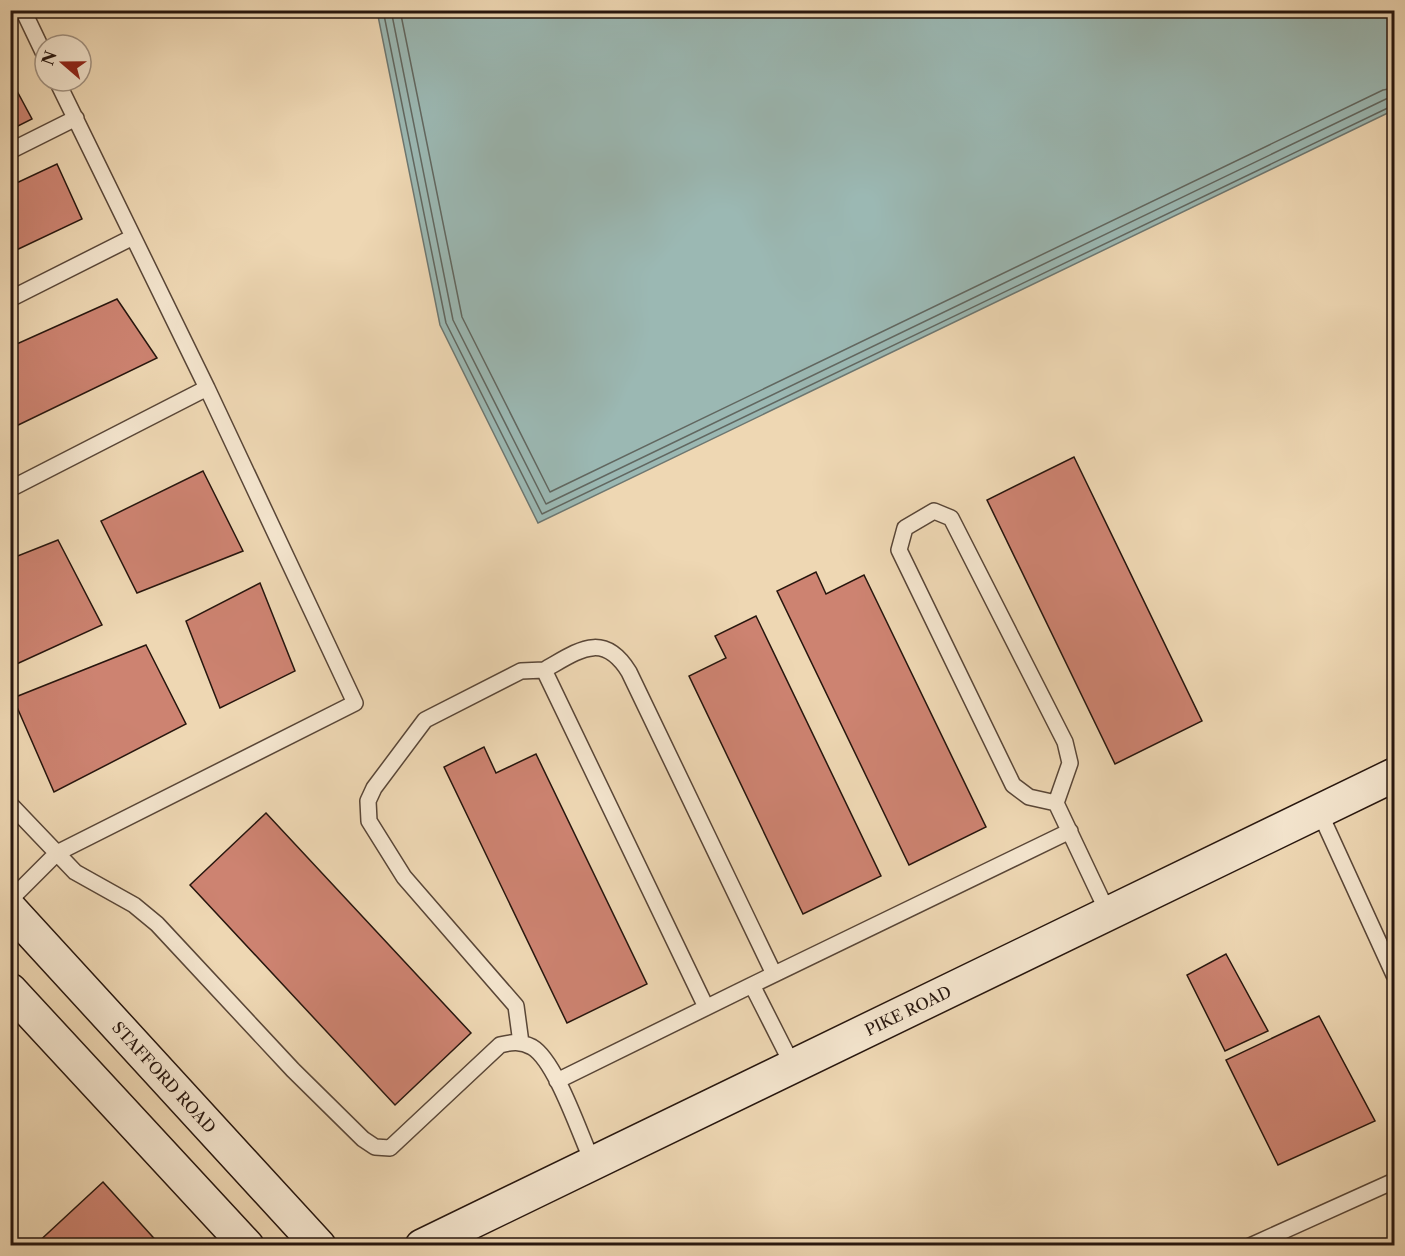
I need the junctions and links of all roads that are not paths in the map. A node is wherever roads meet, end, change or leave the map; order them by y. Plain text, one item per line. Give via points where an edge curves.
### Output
1 (23, 10) edge
2 (34, 33) edge
3 (63, 93) edge
4 (76, 118) junction
5 (10, 151) edge
6 (133, 237) junction
7 (10, 299) edge
8 (207, 388) junction
9 (10, 489) edge
10 (544, 670) junction
11 (1395, 775) edge
12 (1056, 803) junction
13 (10, 804) edge
14 (1319, 811) junction
15 (1070, 831) junction
16 (57, 853) junction
17 (10, 900) edge
18 (10, 909) edge
19 (1108, 913) junction
20 (774, 974) junction
21 (1395, 975) edge
22 (752, 985) junction
23 (10, 990) edge
24 (706, 1007) junction
25 (521, 1042) junction
26 (793, 1066) junction
27 (557, 1081) junction
28 (592, 1163) junction
29 (1395, 1181) edge
30 (247, 1245) edge
31 (319, 1245) edge
32 (422, 1245) edge
33 (1250, 1245) edge

1 - 2 lane
3 - 4 lane
4 - 5 lane
4 - 6 lane
6 - 7 lane
6 - 8 lane
8 - 9 lane
8 - 16 lane via 355,703
10 - 20 lane via 593,647 621,659
10 - 24 lane
10 - 25 lane via 521,671 425,720 368,801 369,821 404,877 516,1006
11 - 14 street, PIKE ROAD
12 - 12 lane via 1029,797 1013,785 899,550 905,528 934,511 951,518 1065,742 1070,763
12 - 15 lane
13 - 16 lane
14 - 19 street, PIKE ROAD
14 - 21 lane
15 - 19 lane
15 - 20 lane
16 - 17 lane
16 - 25 lane via 75,872 134,905 157,924 293,1070 375,1147 390,1148 500,1046
18 - 31 street, STAFFORD ROAD
19 - 26 street, PIKE ROAD
20 - 22 lane
22 - 24 lane
22 - 26 lane
23 - 30 street
24 - 27 lane
25 - 27 lane via 541,1055
26 - 28 street, PIKE ROAD
27 - 28 lane
28 - 32 street, PIKE ROAD
29 - 33 lane

